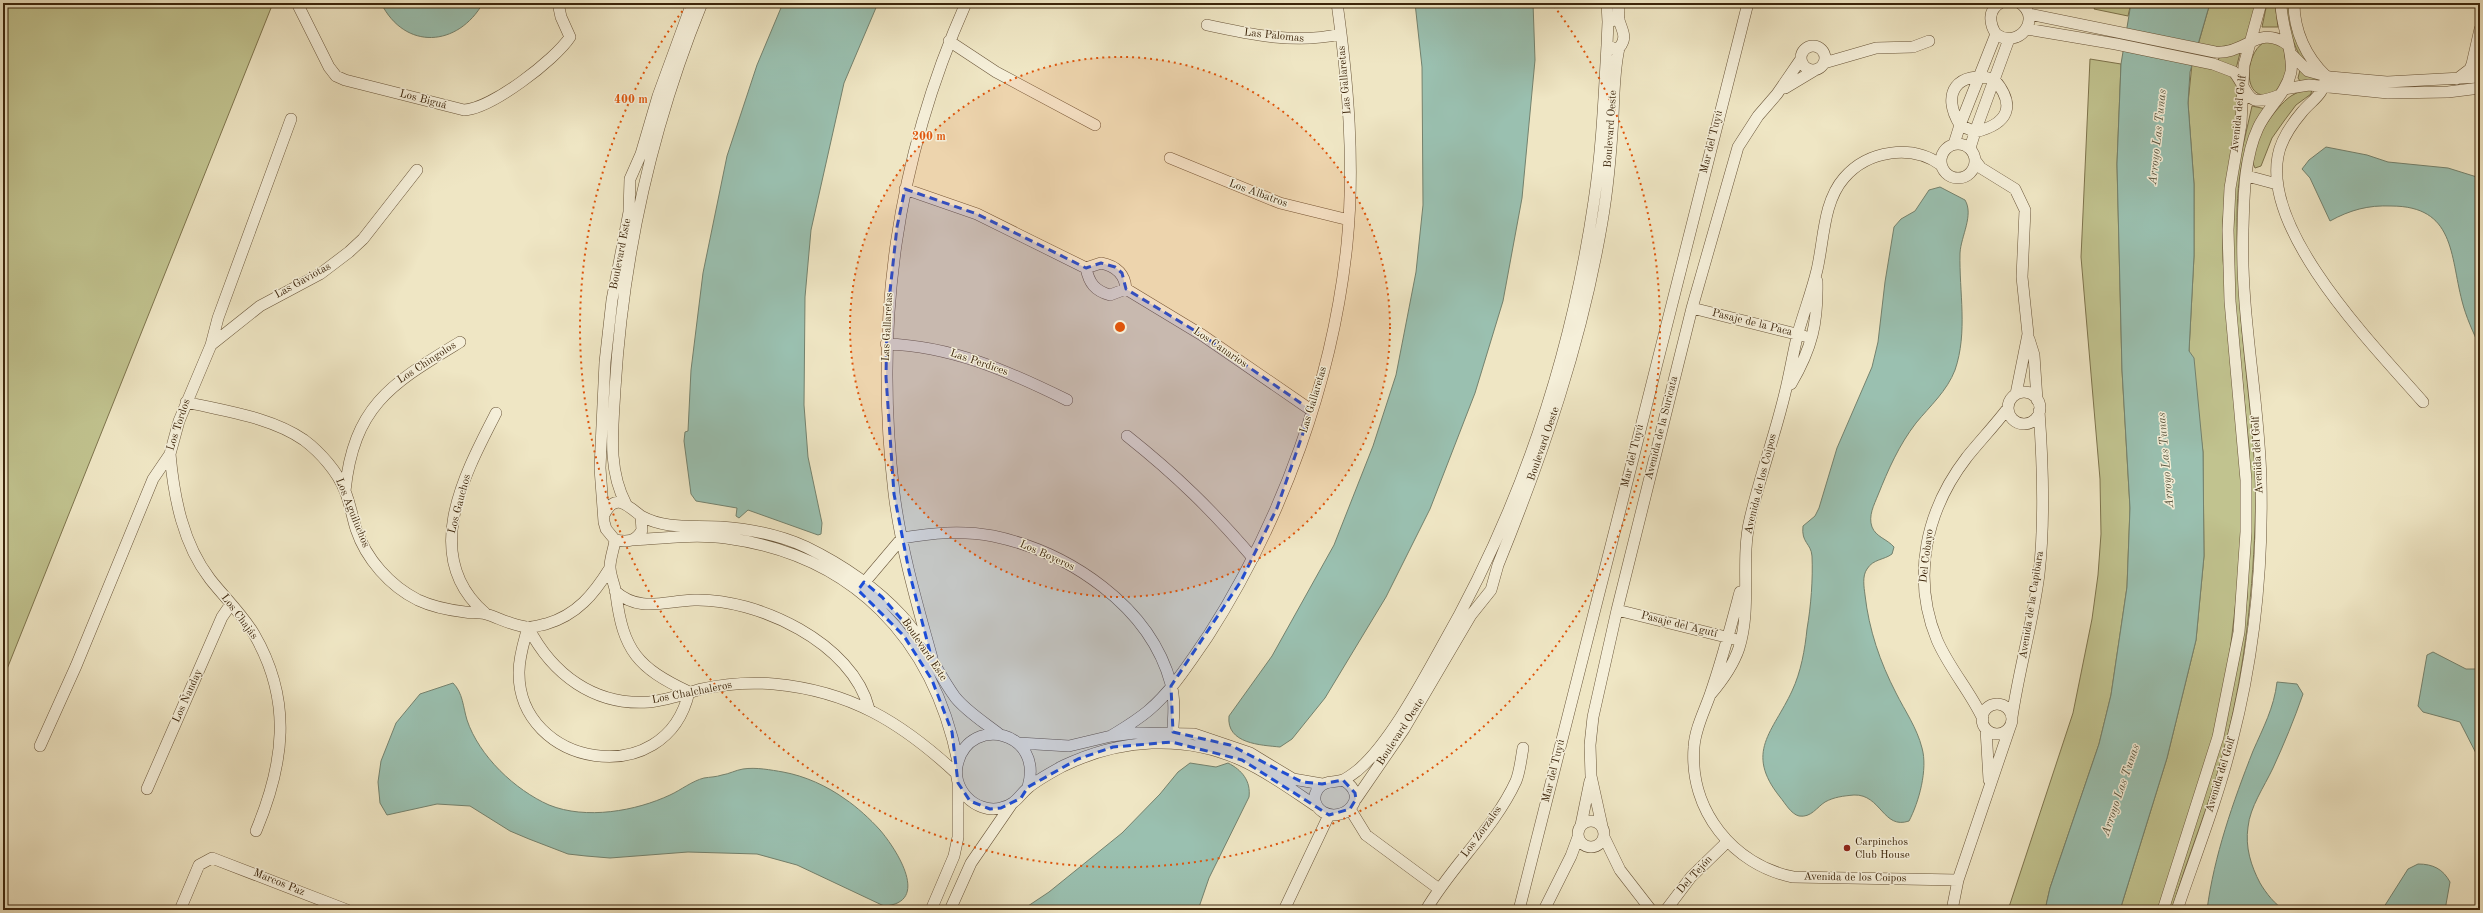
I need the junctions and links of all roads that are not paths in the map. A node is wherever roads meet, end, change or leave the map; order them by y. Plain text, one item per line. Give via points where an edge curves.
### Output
1 (297, 3) edge
2 (558, 3) edge
3 (692, 3) edge
4 (702, 3) edge
5 (966, 3) edge
6 (1337, 3) edge
7 (1607, 3) edge
8 (1618, 3) edge
9 (1748, 3) edge
10 (2000, 3) edge
11 (2021, 3) edge
12 (2261, 3) edge
13 (2281, 3) edge
14 (2294, 3) edge
15 (2029, 14) junction
16 (1619, 21) junction
17 (1608, 22) junction
18 (1207, 25) dead end
19 (2027, 29) junction
20 (2480, 29) edge
21 (1341, 34) junction
22 (1996, 34) junction
23 (2117, 38) junction
24 (2009, 39) junction
25 (949, 41) junction
26 (1929, 42) dead end
27 (2250, 42) junction
28 (1607, 45) junction
29 (1818, 47) junction
30 (1619, 48) junction
31 (679, 50) junction
32 (2290, 50) junction
33 (1851, 54) junction
34 (1802, 59) junction
35 (1824, 63) junction
36 (1814, 70) junction
37 (1981, 76) junction
38 (2480, 78) edge
39 (1994, 79) junction
40 (2458, 79) junction
41 (2326, 81) junction
42 (2480, 88) edge
43 (2243, 90) junction
44 (2282, 92) junction
45 (1777, 94) junction
46 (1608, 117) junction
47 (290, 119) dead end
48 (1095, 125) dead end
49 (1960, 125) junction
50 (1975, 132) junction
51 (1950, 147) junction
52 (1970, 148) junction
53 (1926, 156) junction
54 (1170, 158) dead end
55 (1975, 160) junction
56 (1941, 165) junction
57 (634, 169) junction
58 (417, 170) dead end
59 (1969, 174) junction
60 (648, 176) junction
61 (1993, 176) junction
62 (2246, 176) junction
63 (2277, 184) junction
64 (906, 190) junction
65 (643, 194) junction
66 (629, 195) junction
67 (1349, 220) junction
68 (1086, 268) junction
69 (1817, 270) junction
70 (1126, 289) junction
71 (617, 301) junction
72 (1692, 308) junction
73 (1798, 334) junction
74 (2028, 334) junction
75 (1813, 337) junction
76 (460, 342) dead end
77 (886, 344) junction
78 (211, 345) junction
79 (2016, 394) junction
80 (1785, 395) junction
81 (1067, 400) dead end
82 (186, 402) junction
83 (2423, 402) dead end
84 (602, 403) junction
85 (614, 404) junction
86 (2038, 405) junction
87 (2008, 408) junction
88 (1311, 410) junction
89 (496, 413) dead end
90 (2017, 422) junction
91 (2028, 423) junction
92 (1993, 427) junction
93 (1127, 436) dead end
94 (2041, 440) junction
95 (170, 454) junction
96 (345, 491) junction
97 (626, 504) junction
98 (1516, 507) junction
99 (604, 515) junction
100 (641, 516) junction
101 (902, 538) junction
102 (615, 540) junction
103 (632, 540) junction
104 (1253, 558) junction
105 (610, 568) junction
106 (1480, 574) junction
107 (1744, 574) junction
108 (1495, 576) junction
109 (861, 586) junction
110 (1474, 586) junction
111 (615, 591) junction
112 (1486, 596) junction
113 (231, 604) junction
114 (1616, 610) junction
115 (485, 613) junction
116 (528, 627) junction
117 (1728, 637) junction
118 (1741, 640) junction
119 (932, 658) junction
120 (1171, 686) junction
121 (690, 692) junction
122 (1969, 692) junction
123 (1710, 695) junction
124 (2015, 697) junction
125 (1415, 702) junction
126 (1999, 705) junction
127 (869, 709) junction
128 (2011, 722) junction
129 (1984, 724) junction
130 (999, 734) junction
131 (1111, 736) junction
132 (1173, 737) junction
133 (1019, 743) junction
134 (40, 746) dead end
135 (1523, 748) dead end
136 (958, 762) junction
137 (1591, 776) junction
138 (957, 778) junction
139 (1343, 780) junction
140 (1322, 784) junction
141 (1989, 786) junction
142 (1028, 787) junction
143 (147, 788) dead end
144 (1353, 804) junction
145 (1011, 805) junction
146 (1316, 806) junction
147 (1329, 815) junction
148 (1581, 825) junction
149 (1602, 826) junction
150 (256, 831) dead end
151 (1578, 836) junction
152 (1604, 837) junction
153 (1727, 842) junction
154 (1585, 846) junction
155 (1597, 846) junction
156 (1611, 852) junction
157 (1571, 856) junction
158 (1958, 880) junction
159 (1439, 889) junction
160 (180, 910) edge
161 (346, 910) edge
162 (931, 910) edge
163 (950, 910) edge
164 (1284, 910) edge
165 (1426, 910) edge
166 (1519, 910) edge
167 (1544, 910) edge
168 (1651, 910) edge
169 (1666, 910) edge
170 (1952, 910) edge
171 (2163, 910) edge
172 (2178, 910) edge

1 - 2 street, Los Biguá via 336,76 464,110 482,105 528,76 557,52 570,37
3 - 31 street, Boulevard Este
4 - 31 street, Boulevard Este
5 - 25 street, Las Gallaretas
6 - 21 street, Las Gallaretas
7 - 17 street
8 - 16 street
9 - 166 street, Mar del Tuyú
10 - 22 street via 1991,16 1992,28
11 - 15 street
12 - 27 street, Avenida del Golf
13 - 32 street, Avenida del Golf via 2282,26
14 - 41 street via 2294,19 2304,46
15 - 19 street
15 - 23 street
16 - 17 street
16 - 30 street, Boulevard Oeste via 1624,29 1624,38
17 - 28 street, Boulevard Oeste
18 - 21 street, Las Palomas via 1278,38 1307,40
19 - 23 street
19 - 24 street via 2020,36
20 - 40 street via 2470,69
21 - 67 street, Las Gallaretas via 1348,93 1351,181
22 - 24 street
22 - 37 street
23 - 27 street via 2225,53
23 - 43 street via 2228,68 2237,76
24 - 39 street
25 - 48 street via 1016,83
25 - 64 street, Las Gallaretas via 923,118
26 - 33 street, Avenida de la Suricata via 1914,47 1876,48
27 - 32 street via 2259,37 2270,36 2280,39
27 - 43 street, Avenida del Golf via 2244,65
28 - 30 street
28 - 46 street, Boulevard Oeste
29 - 33 street, Avenida de la Suricata
29 - 34 street, Avenida de la Suricata via 1811,46 1805,49
29 - 35 street via 1824,52
30 - 46 street, Boulevard Oeste
31 - 57 street, Boulevard Este via 642,154
31 - 60 street, Boulevard Este
32 - 41 street via 2308,71
32 - 44 street, Avenida del Golf via 2290,74
33 - 35 street, Avenida de la Suricata
34 - 36 street via 1807,68
34 - 45 street, Avenida de la Suricata
35 - 36 street, Avenida de la Suricata
36 - 45 street, Avenida de la Suricata
37 - 39 street
37 - 49 street
37 - 49 street via 1970,76 1961,81 1954,90 1951,100
38 - 40 street
39 - 50 street
39 - 50 street via 2007,98 2007,109 2002,120 1995,126
40 - 41 street
41 - 42 street via 2354,91 2388,93 2448,92
41 - 44 street
41 - 63 street via 2318,98 2303,110 2290,126 2279,152
43 - 44 street via 2259,101
43 - 171 street, Avenida del Golf via 2241,124 2230,188 2228,230 2230,301 2246,480 2246,532 2239,632 2218,737
44 - 62 street, Avenida del Golf via 2259,125
45 - 72 street, Avenida de la Suricata via 1758,116 1738,147
46 - 98 street, Boulevard Oeste via 1599,164 1591,252 1574,310 1560,379 1534,447
47 - 78 street, Los Tordos via 218,318
49 - 50 street
49 - 51 street
50 - 52 street
51 - 52 street via 1960,144
51 - 53 street, Avenida de los Coipos
51 - 56 street via 1942,154
52 - 55 street
53 - 56 street, Avenida de los Coipos
53 - 69 street, Avenida de los Coipos via 1900,152 1882,154 1866,160 1844,178 1832,201
54 - 67 street, Los Albatros via 1280,202
55 - 59 street
55 - 61 street, Avenida de la Capibara
56 - 59 street via 1948,175 1953,177 1964,177
57 - 60 street via 642,169
57 - 66 street, Boulevard Este
58 - 78 street, Las Gaviotas via 363,239 349,252 320,274 260,306
59 - 61 street, Avenida de la Capibara
60 - 65 street, Boulevard Este
61 - 74 street, Avenida de la Capibara via 2015,190 2025,210 2022,277
62 - 63 street
62 - 172 street, Avenida del Golf via 2243,268 2261,480 2261,533 2253,633 2232,741
63 - 83 street via 2296,235 2322,284
64 - 68 street via 977,214
64 - 77 street, Las Gallaretas via 893,258
65 - 66 street via 638,197
65 - 71 street, Boulevard Este
66 - 71 street, Boulevard Este
67 - 88 street, Las Gallaretas via 1343,279 1333,333
68 - 70 street via 1101,264 1115,267 1122,273
68 - 70 street via 1091,284 1102,293 1118,294
69 - 73 street, Avenida de los Coipos
69 - 75 street, Avenida de los Coipos via 1818,307
70 - 88 street, Los Canarios via 1202,335
71 - 84 street, Boulevard Este
71 - 85 street, Boulevard Este
72 - 73 street, Pasaje de la Paca
72 - 114 street, Avenida de la Suricata
73 - 75 street, Pasaje de la Paca
73 - 80 street, Avenida de los Coipos
74 - 79 street, Avenida de la Capibara
74 - 86 street, Avenida de la Capibara via 2034,355
75 - 80 street, Avenida de los Coipos via 1806,358
76 - 96 street, Los Chingolos via 398,381 377,403 355,443
77 - 81 street, Las Perdices via 939,349 1006,372
77 - 101 street, Las Gallaretas via 894,494
78 - 82 street, Los Tordos
79 - 86 street via 2030,394
79 - 87 street, Avenida de la Capibara via 2010,400
80 - 107 street, Avenida de los Coipos via 1750,520
82 - 95 street, Los Tordos
82 - 96 street, Los Aguiluchos via 258,420 304,440 326,461
84 - 85 street
84 - 99 street, Boulevard Este via 600,468
85 - 97 street, Boulevard Este via 613,462 618,489
86 - 91 street via 2035,418
86 - 94 street, Avenida de la Capibara
87 - 90 street via 2010,416
87 - 92 street, Del Cobayo
88 - 104 street, Las Gallaretas via 1277,508
89 - 115 street, Los Gauchos via 466,477 450,535 451,557 458,579 473,603
90 - 91 street
90 - 92 street
91 - 94 street
92 - 122 street, Del Cobayo via 1967,458 1940,498 1931,524 1923,570 1923,588 1934,631
93 - 104 street via 1178,477 1204,502
94 - 124 street, Avenida de la Capibara via 2043,483 2039,574
95 - 113 street, Los Chajás via 176,500 186,535 202,568
95 - 134 street, Los Tordos via 153,479
96 - 115 street, Los Aguiluchos via 364,547 391,582 432,606
97 - 99 street via 612,504
97 - 100 street
98 - 106 street, Boulevard Oeste
98 - 108 street, Boulevard Oeste
99 - 102 street via 606,529
100 - 103 street via 642,530
100 - 109 street, Boulevard Este via 665,526 741,529 785,539 824,556
101 - 109 street
101 - 119 street, Las Gallaretas
101 - 120 street, Los Boyeros via 938,533 992,536 1019,543 1072,565 1117,600 1136,619 1151,640
102 - 103 street
102 - 105 street
103 - 109 street, Boulevard Este via 702,536 746,541 796,555
104 - 120 street, Las Gallaretas via 1221,616
105 - 111 street
105 - 116 street, Los Aguiluchos via 597,588 577,610 559,620
106 - 108 street via 1488,572
106 - 110 street, Boulevard Oeste
107 - 117 street, Avenida de los Coipos
107 - 118 street, Avenida de los Coipos
108 - 112 street, Boulevard Oeste via 1494,585
109 - 119 street, Boulevard Este via 902,616
109 - 136 street, Boulevard Este via 923,663 946,715
110 - 112 street via 1476,593
110 - 125 street, Boulevard Oeste
111 - 121 street via 621,625 631,649 639,660 658,677
111 - 127 street via 624,599 646,606 694,600 714,601 743,606 780,618 799,627 837,659 863,694
112 - 125 street, Boulevard Oeste
113 - 143 street, Los Ñanday via 222,617
113 - 150 street, Los Chajás via 260,644 273,681 279,715 280,750 276,774 271,795
114 - 117 street, Pasaje del Agutí
114 - 137 street, Avenida de la Suricata via 1593,717 1590,745
115 - 116 street, Los Aguiluchos via 514,625
116 - 121 street, Los Chalchaleros via 553,666 574,682 600,694 624,701 649,702
116 - 121 street via 522,647 519,673 525,701 543,729 576,751 589,755 618,756 650,746 664,738 682,718
117 - 118 street, Pasaje del Agutí
117 - 123 street, Avenida de los Coipos
118 - 123 street, Avenida de los Coipos via 1725,676
119 - 130 street, Boulevard Este via 956,698
120 - 131 street, Las Gallaretas via 1149,710
120 - 132 street, Los Boyeros
121 - 127 street, Los Chalchaleros via 724,686 772,684 821,691
122 - 126 street
122 - 129 street, Del Cobayo
123 - 153 street, Avenida de los Coipos via 1694,746 1695,772 1704,804
124 - 126 street
124 - 128 street, Avenida de la Capibara
125 - 139 street, Boulevard Oeste via 1371,757
125 - 144 street, Boulevard Oeste
126 - 128 street via 2008,710
126 - 129 street via 1989,708
127 - 138 street, Los Chalchaleros via 911,734
128 - 129 street via 1998,734
128 - 141 street, Avenida de la Capibara
129 - 141 street, Avenida de la Capibara
130 - 133 street
130 - 136 street via 988,734 973,741 962,752
131 - 132 street via 1152,732
131 - 133 street via 1069,746
132 - 140 street via 1194,734 1230,745 1250,753 1293,779
132 - 142 street via 1094,753 1061,767
132 - 146 street via 1242,760
133 - 142 street via 1031,764 1032,776
135 - 159 street, Los Zorzales via 1519,772 1509,793 1486,828
136 - 138 street
137 - 148 street, Avenida de la Suricata
137 - 149 street, Avenida de la Suricata
138 - 145 street via 966,797 979,806 995,809
138 - 162 street via 958,837 954,856
139 - 140 street
139 - 144 street via 1353,787
140 - 146 street via 1315,794
141 - 158 street, Avenida de la Capibara
142 - 145 street via 1021,798
144 - 147 street via 1342,813
144 - 159 street via 1366,834
145 - 163 street via 971,863
146 - 147 street
147 - 164 street
148 - 149 street via 1591,820
148 - 151 street, Avenida de la Suricata
149 - 152 street, Avenida de la Suricata
151 - 154 street
151 - 157 street, Avenida de la Suricata
152 - 155 street
152 - 156 street, Avenida de la Suricata
153 - 158 street, Avenida de los Coipos via 1754,864 1775,873 1794,877
153 - 169 street, Del Tejón via 1691,877
154 - 155 street
154 - 157 street, Avenida de la Suricata
155 - 156 street
156 - 168 street, Avenida de la Suricata via 1630,885
157 - 167 street, Avenida de la Suricata
158 - 170 street, Avenida de la Capibara
159 - 165 street, Los Zorzales
160 - 161 street, Marcos Paz via 199,865 212,858

